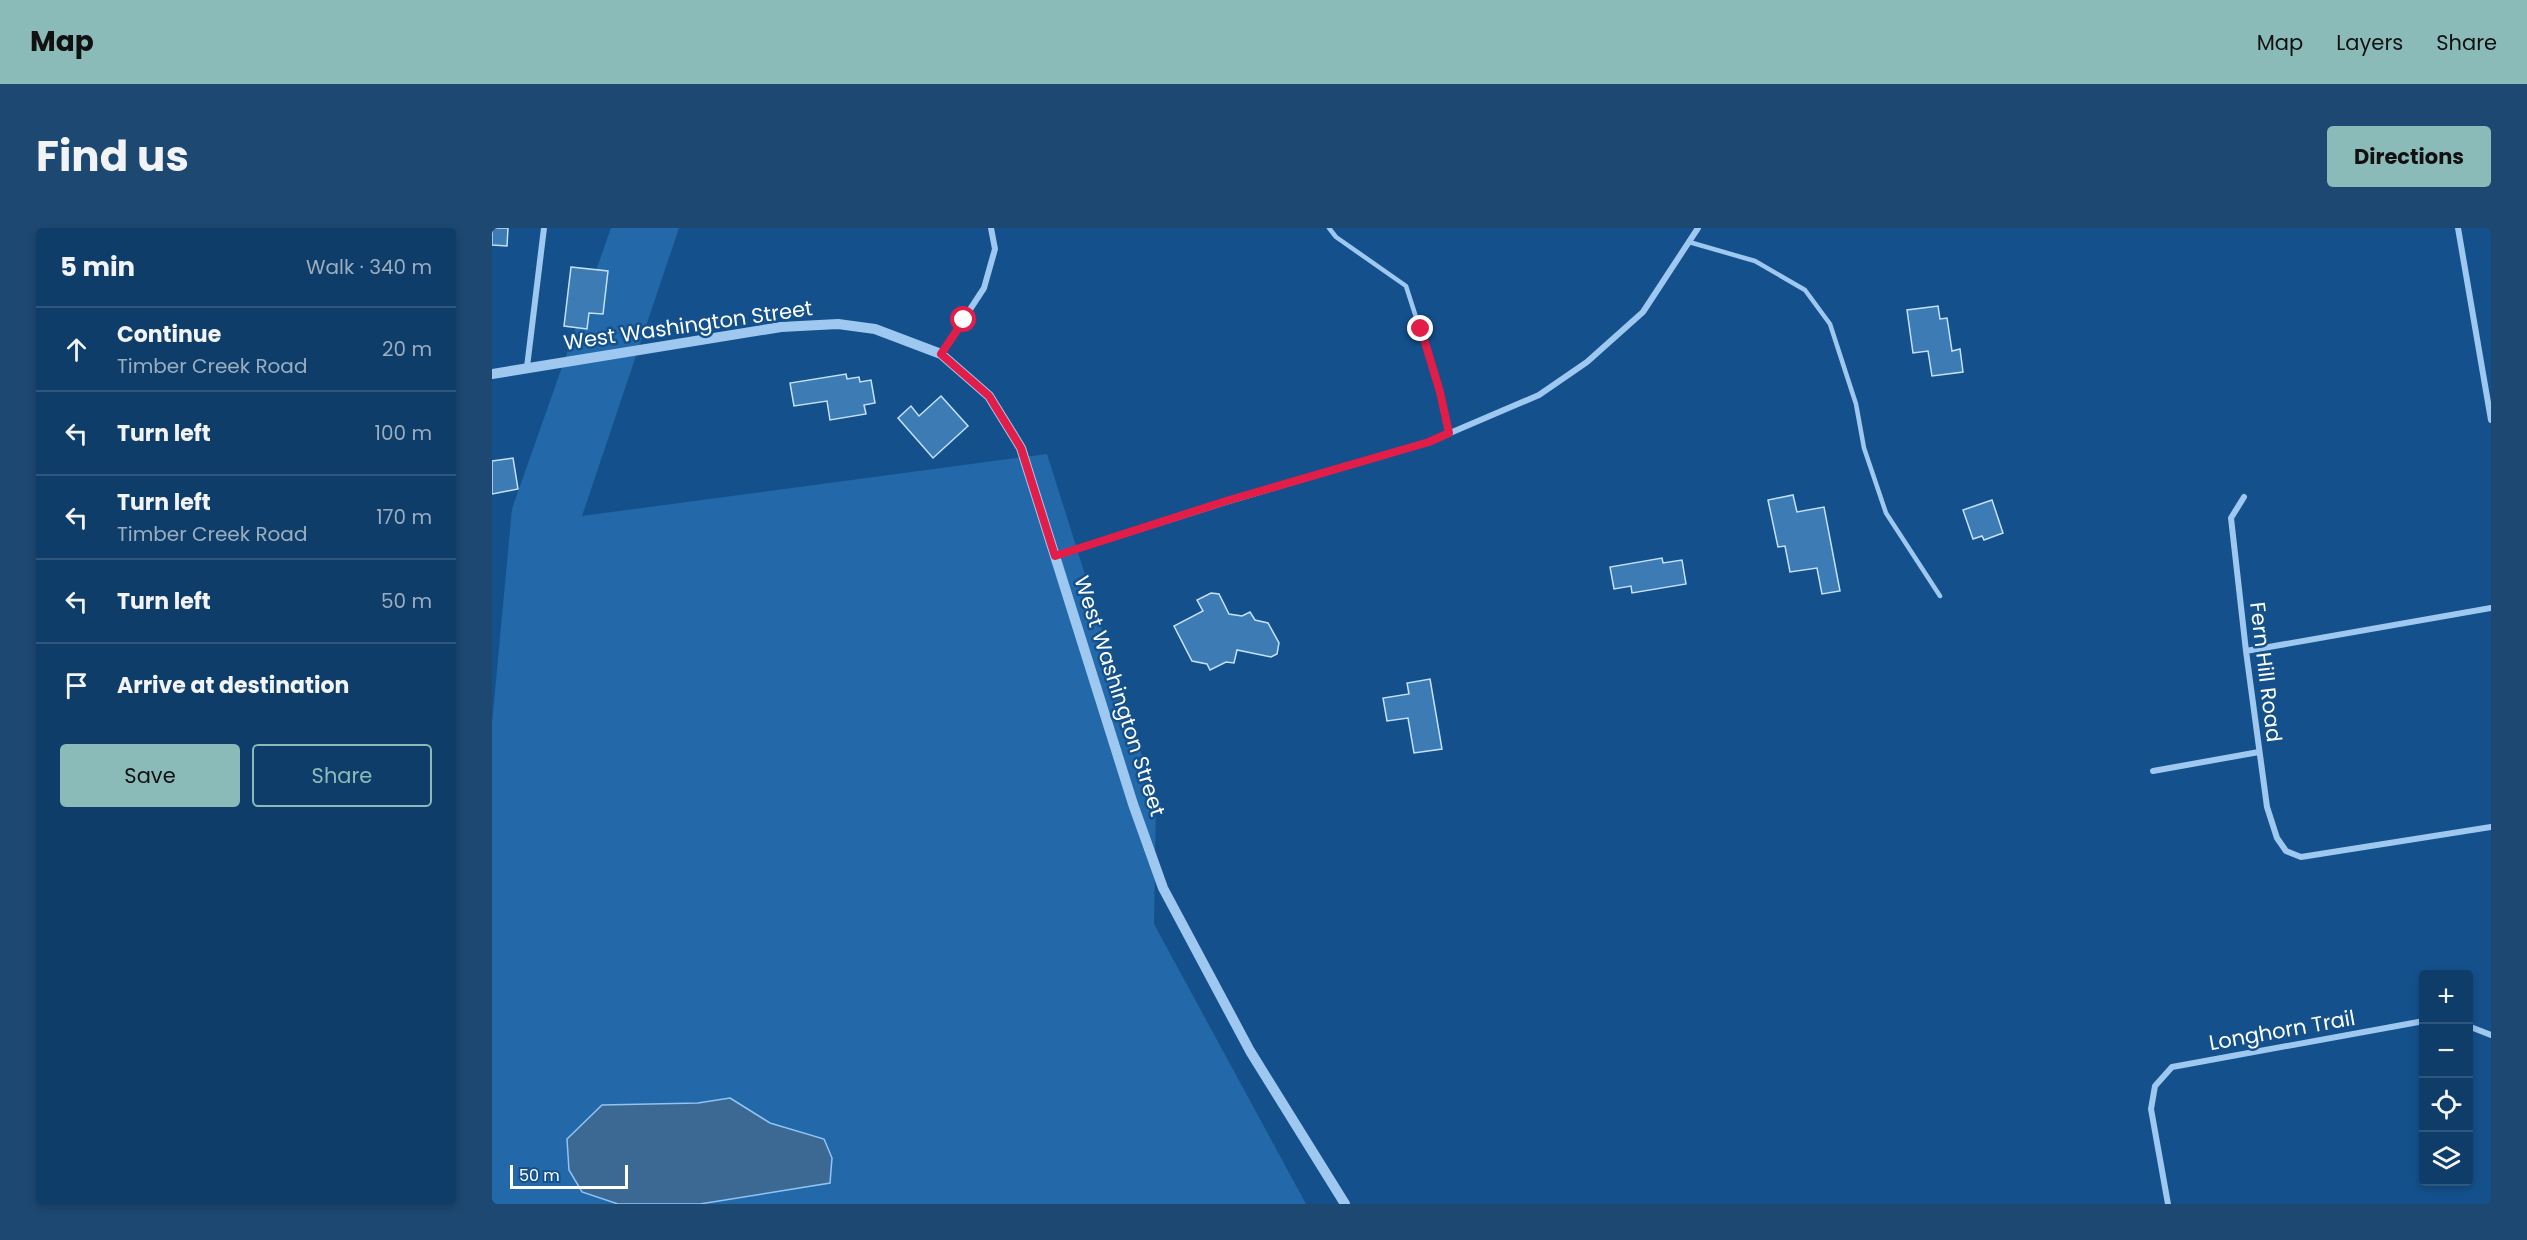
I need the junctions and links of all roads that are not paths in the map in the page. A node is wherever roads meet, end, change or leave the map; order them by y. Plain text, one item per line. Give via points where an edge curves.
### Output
1 (544, 228) edge
2 (991, 228) edge
3 (1329, 228) edge
4 (1698, 228) edge
5 (2458, 228) edge
6 (1689, 242) junction
7 (941, 354) junction
8 (527, 367) junction
9 (492, 374) edge
10 (2491, 420) edge
11 (1449, 433) junction
12 (2244, 497) dead end
13 (1055, 556) junction
14 (1940, 596) dead end
15 (2491, 608) edge
16 (2246, 651) junction
17 (2259, 752) junction
18 (2153, 771) dead end
19 (2491, 827) edge
20 (2419, 1022) edge
21 (2473, 1028) edge
22 (2491, 1035) edge
23 (1345, 1204) edge
24 (2168, 1204) edge

1 - 8 street
2 - 7 street via 995,249 984,288
3 - 11 lane via 1406,286
4 - 6 street
5 - 10 street
6 - 11 street via 1643,312 1587,362 1539,395
6 - 14 lane via 1755,261 1805,290 1830,324 1886,513
7 - 8 street, West Washington Street via 875,329 838,324 781,327
7 - 13 street, West Washington Street via 989,396 1021,448
8 - 9 street, West Washington Street
11 - 13 street
12 - 16 street, Fern Hill Road via 2231,518
13 - 23 street, West Washington Street via 1163,888 1250,1051
15 - 16 street
16 - 17 street, Fern Hill Road
17 - 18 street
17 - 19 street, Fern Hill Road via 2267,807 2277,838 2286,851 2301,857
20 - 24 street, Longhorn Trail via 2172,1067 2155,1086 2151,1109
21 - 22 street

